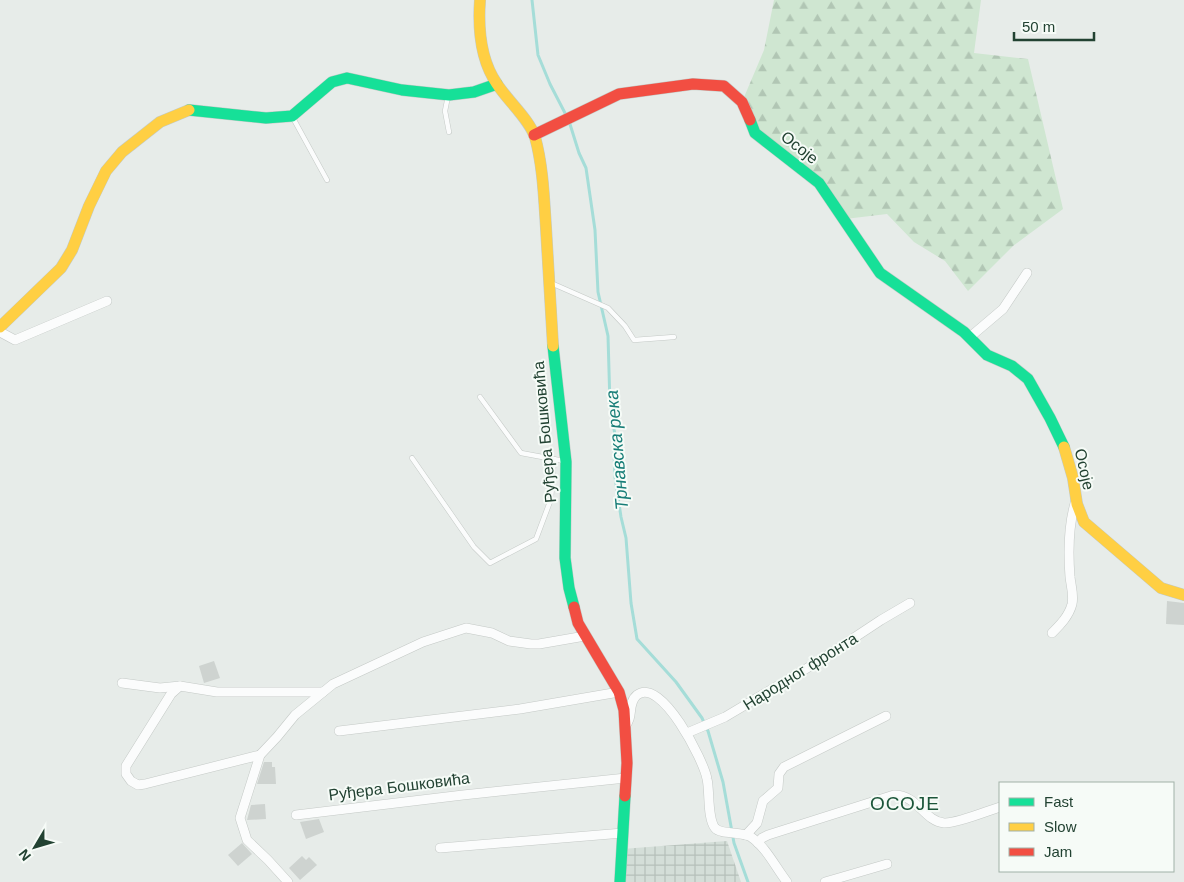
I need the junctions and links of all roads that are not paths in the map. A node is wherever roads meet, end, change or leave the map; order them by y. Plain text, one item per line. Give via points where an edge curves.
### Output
1 (480, 0) edge
2 (497, 84) junction
3 (449, 95) junction
4 (292, 116) junction
5 (449, 132) dead end
6 (534, 134) junction
7 (327, 180) dead end
8 (1026, 273) dead end
9 (549, 282) junction
10 (107, 301) dead end
11 (0, 327) edge
12 (0, 332) edge
13 (674, 336) dead end
14 (970, 337) junction
15 (480, 397) dead end
16 (412, 458) dead end
17 (560, 460) junction
18 (1076, 500) junction
19 (1184, 595) edge
20 (910, 603) dead end
21 (1052, 633) dead end
22 (585, 636) junction
23 (122, 683) dead end
24 (180, 686) junction
25 (323, 692) junction
26 (619, 692) junction
27 (886, 716) dead end
28 (625, 726) junction
29 (339, 731) dead end
30 (687, 733) junction
31 (260, 755) junction
32 (626, 778) junction
33 (999, 807) edge
34 (296, 815) dead end
35 (623, 833) junction
36 (744, 834) junction
37 (758, 843) junction
38 (440, 848) dead end
39 (887, 864) dead end
40 (288, 882) edge
41 (620, 882) edge
42 (787, 882) edge
43 (825, 882) edge

1 - 2 street, Руђера Бошковића via 483,47 487,65
2 - 3 street via 474,92
2 - 6 street, Руђера Бошковића
3 - 4 street via 339,78
3 - 5 lane via 445,111
4 - 7 lane
4 - 11 street via 238,116 190,108 160,122 122,152 106,171 61,268
6 - 9 street, Руђера Бошковића via 541,171
6 - 14 street, Осоје via 619,94 693,84 724,86 742,102 755,133 819,183 880,273
8 - 14 street via 1003,309
9 - 13 lane via 607,308 634,340
9 - 17 street, Руђера Бошковића
10 - 12 street via 15,340
14 - 18 street, Осоје via 988,355 1012,366 1028,379 1064,448
15 - 17 lane via 521,453
16 - 17 lane, Руђера Бошковића via 474,547 490,563 536,538 551,499
17 - 22 street, Руђера Бошковића via 566,568 575,614
18 - 19 street, Осоје via 1084,522 1161,588
18 - 21 street via 1068,542 1072,606
20 - 30 street, Народног фронта via 713,724
22 - 25 street via 531,644 466,628 424,642 333,684
22 - 26 street, Руђера Бошковића
23 - 24 street via 160,688
24 - 25 street via 217,692
24 - 31 street via 171,694 126,766 126,774 131,781 145,784
25 - 31 street via 295,715
26 - 28 street, Руђера Бошковића
26 - 29 street via 520,709
27 - 36 street via 784,767 779,774 778,788 763,801 757,824
28 - 30 street, Руђера Бошковића via 631,717 636,696 650,693 661,700
28 - 32 street, Руђера Бошковића
30 - 36 street via 705,770 715,828
31 - 40 street via 240,818 246,840
32 - 34 street, Руђера Бошковића
32 - 35 street, Руђера Бошковића
33 - 37 street via 941,823 905,796 894,795 768,835
35 - 38 street
35 - 41 street, Руђера Бошковића
36 - 37 street
37 - 42 street
39 - 43 street

